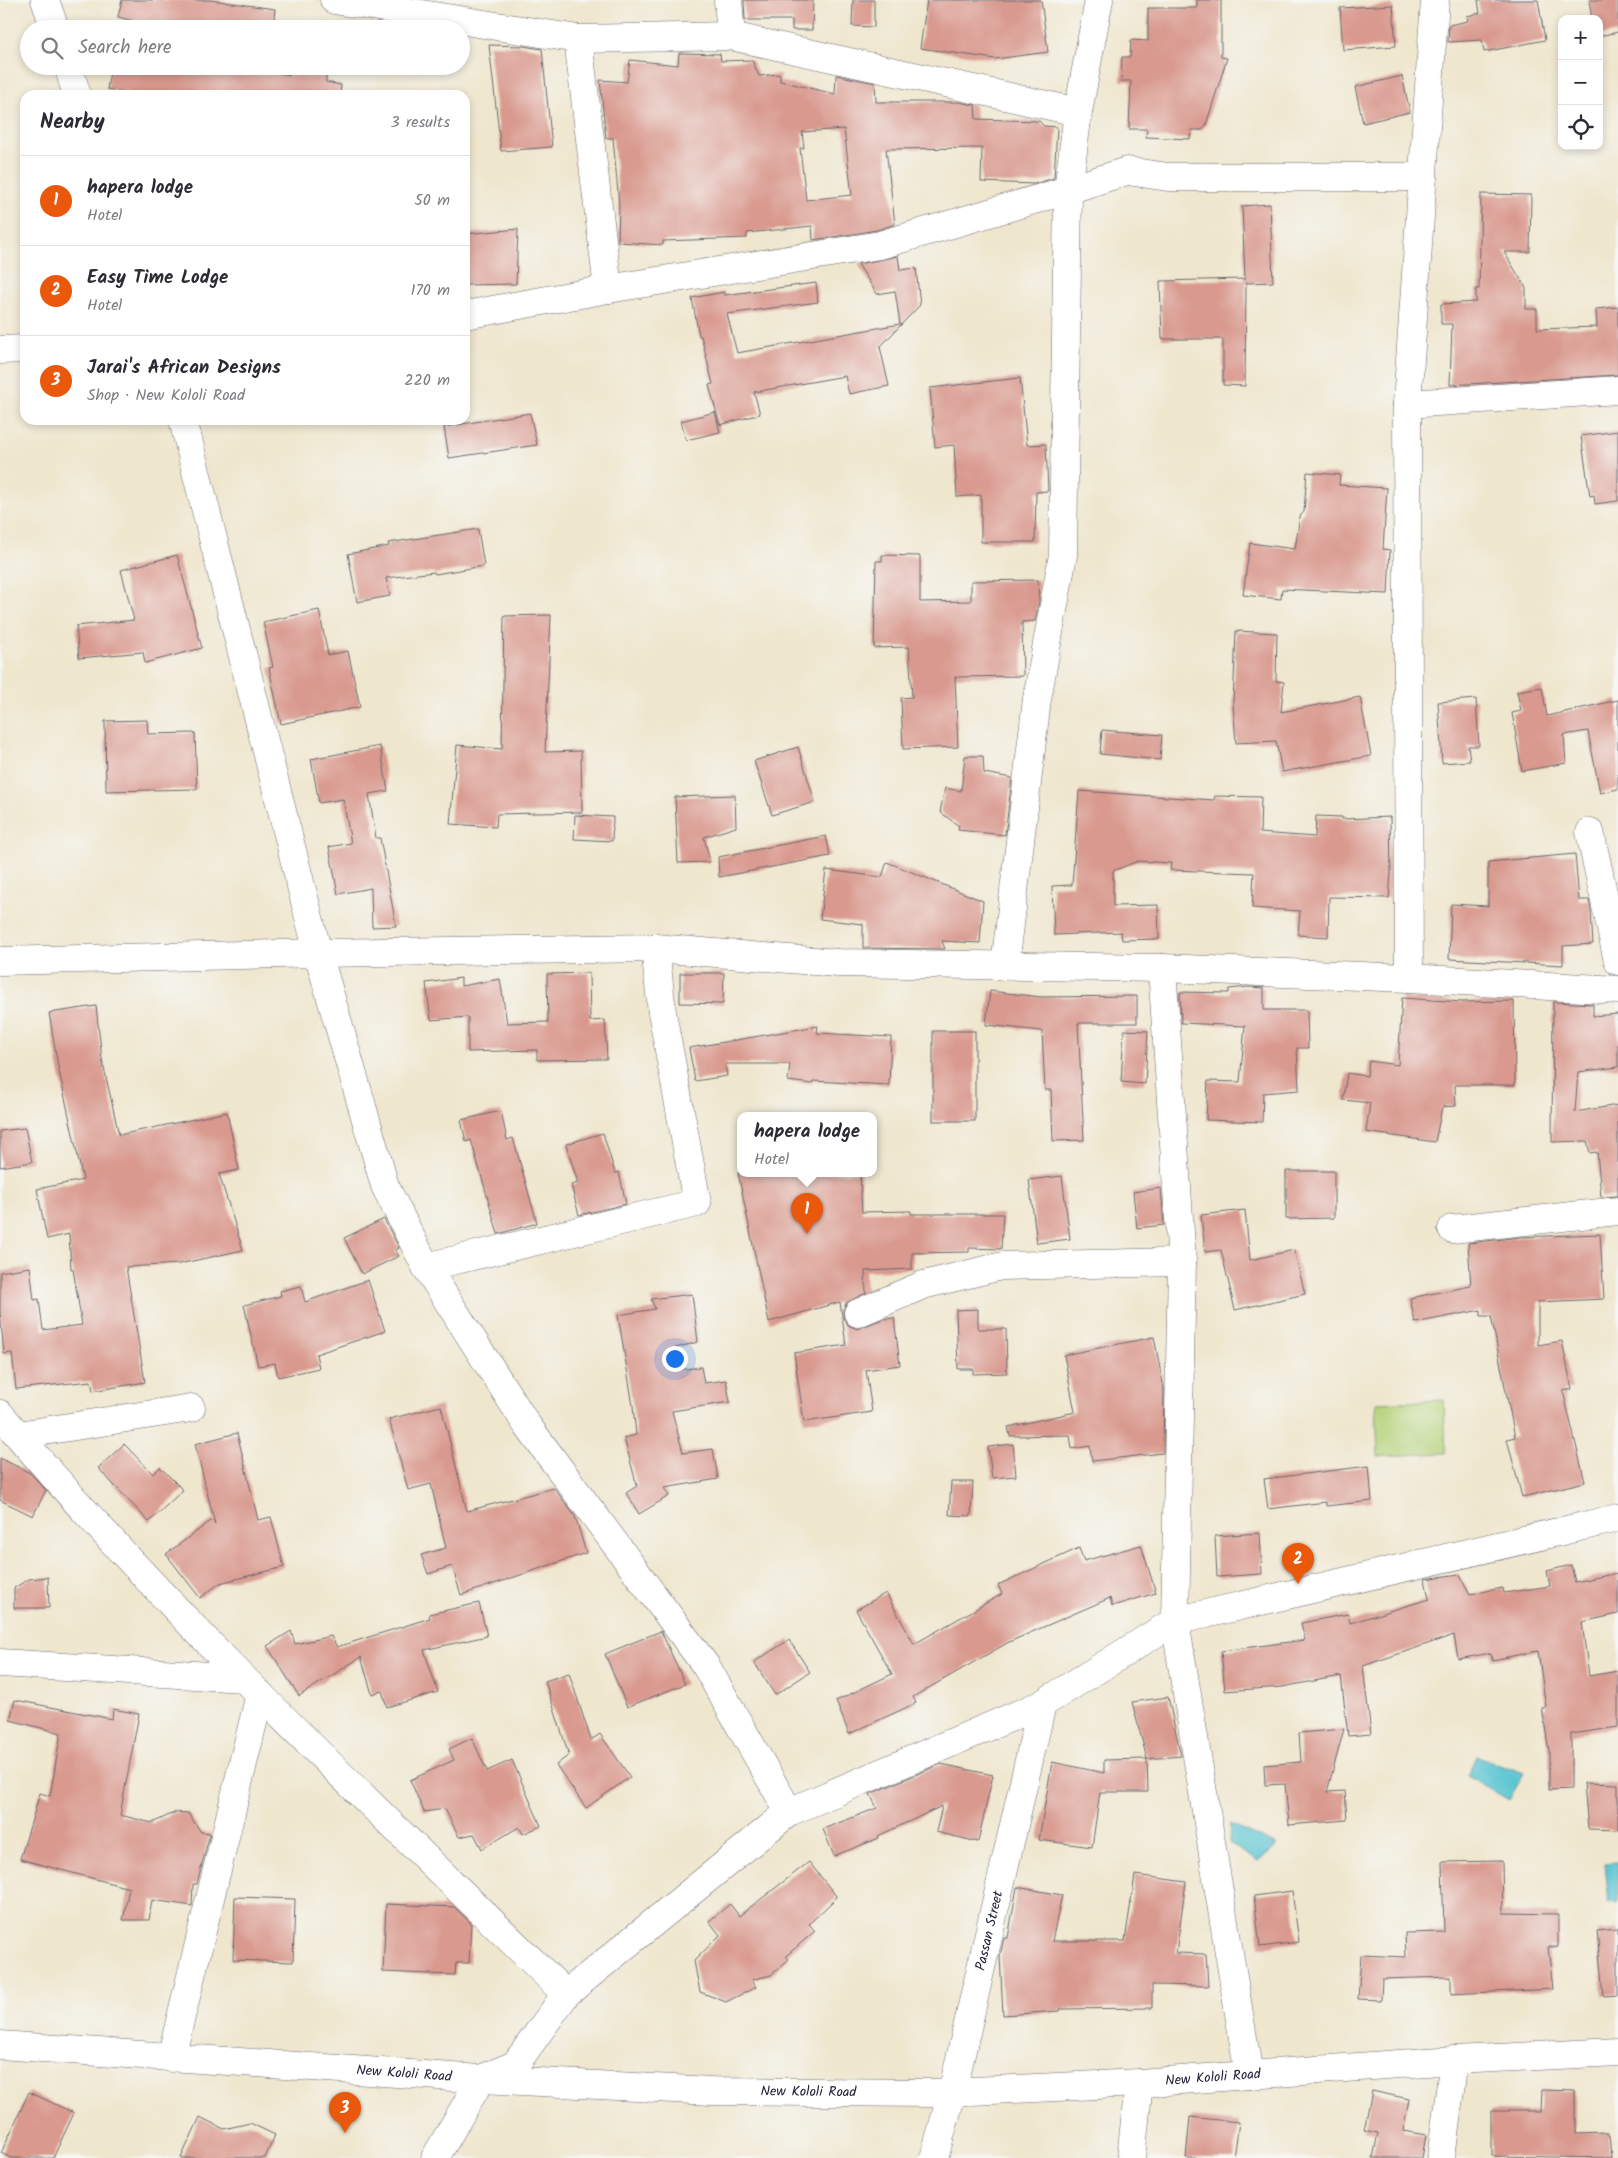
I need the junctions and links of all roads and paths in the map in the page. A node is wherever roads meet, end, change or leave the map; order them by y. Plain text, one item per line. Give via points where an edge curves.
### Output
1 (45, 0) edge
2 (334, 0) edge
3 (728, 0) edge
4 (1099, 0) edge
5 (1435, 0) edge
6 (51, 20) edge
7 (459, 20) edge
8 (470, 22) edge
9 (732, 36) junction
10 (578, 39) junction
11 (71, 75) edge
12 (76, 90) edge
13 (1078, 112) junction
14 (1423, 177) junction
15 (1068, 190) junction
16 (608, 289) junction
17 (470, 314) edge
18 (20, 349) edge
19 (0, 350) edge
20 (1618, 390) edge
21 (1407, 404) junction
22 (183, 425) edge
23 (1590, 832) dead end
24 (655, 948) junction
25 (318, 953) junction
26 (0, 961) edge
27 (1618, 961) edge
28 (1006, 966) junction
29 (1162, 968) junction
30 (1409, 978) junction
31 (1618, 990) edge
32 (1618, 1211) edge
33 (1452, 1229) dead end
34 (1182, 1262) junction
35 (426, 1267) junction
36 (858, 1313) dead end
37 (190, 1408) dead end
38 (0, 1414) edge
39 (18, 1436) junction
40 (1618, 1518) edge
41 (1175, 1621) junction
42 (0, 1663) edge
43 (251, 1686) junction
44 (1042, 1704) junction
45 (789, 1812) junction
46 (566, 1994) junction
47 (0, 2045) edge
48 (1618, 2052) edge
49 (172, 2058) junction
50 (1454, 2060) junction
51 (1249, 2075) junction
52 (481, 2079) junction
53 (1139, 2082) junction
54 (952, 2093) junction
55 (435, 2158) edge
56 (934, 2158) edge
57 (1131, 2158) edge
58 (1441, 2158) edge

1 - 6 street
2 - 7 street
3 - 9 street
4 - 13 street
5 - 14 street
8 - 10 street
9 - 10 street
9 - 13 street
10 - 16 street
11 - 12 street
13 - 15 street
14 - 15 street via 1168,177 1127,171
14 - 21 street
15 - 16 street via 880,246
15 - 28 street via 1063,555 1036,699
16 - 17 street
18 - 19 street
20 - 21 street
21 - 30 street
22 - 25 street
23 - 27 street
24 - 25 street
24 - 28 street via 838,963
24 - 35 street via 662,1012 698,1202
25 - 26 street
25 - 35 street via 385,1186
28 - 29 street
29 - 30 street
29 - 34 street
30 - 31 street
32 - 33 street
34 - 36 street via 1002,1266 923,1285
34 - 41 street
35 - 45 street via 527,1425 706,1666
37 - 39 street
38 - 39 street
39 - 43 street via 68,1494
40 - 41 street
41 - 44 street
41 - 51 street
42 - 43 street
43 - 46 street
43 - 49 street
44 - 45 street
44 - 54 street, Passan Street
45 - 46 street
46 - 52 street via 515,2065
47 - 49 street, New Kololi Road
48 - 50 street, New Kololi Road
49 - 52 street, New Kololi Road
50 - 51 street, New Kololi Road
50 - 58 street
51 - 53 street, New Kololi Road
52 - 54 street, New Kololi Road via 712,2092
52 - 55 street
53 - 54 street, New Kololi Road
53 - 57 street
54 - 56 street, Passan Street

